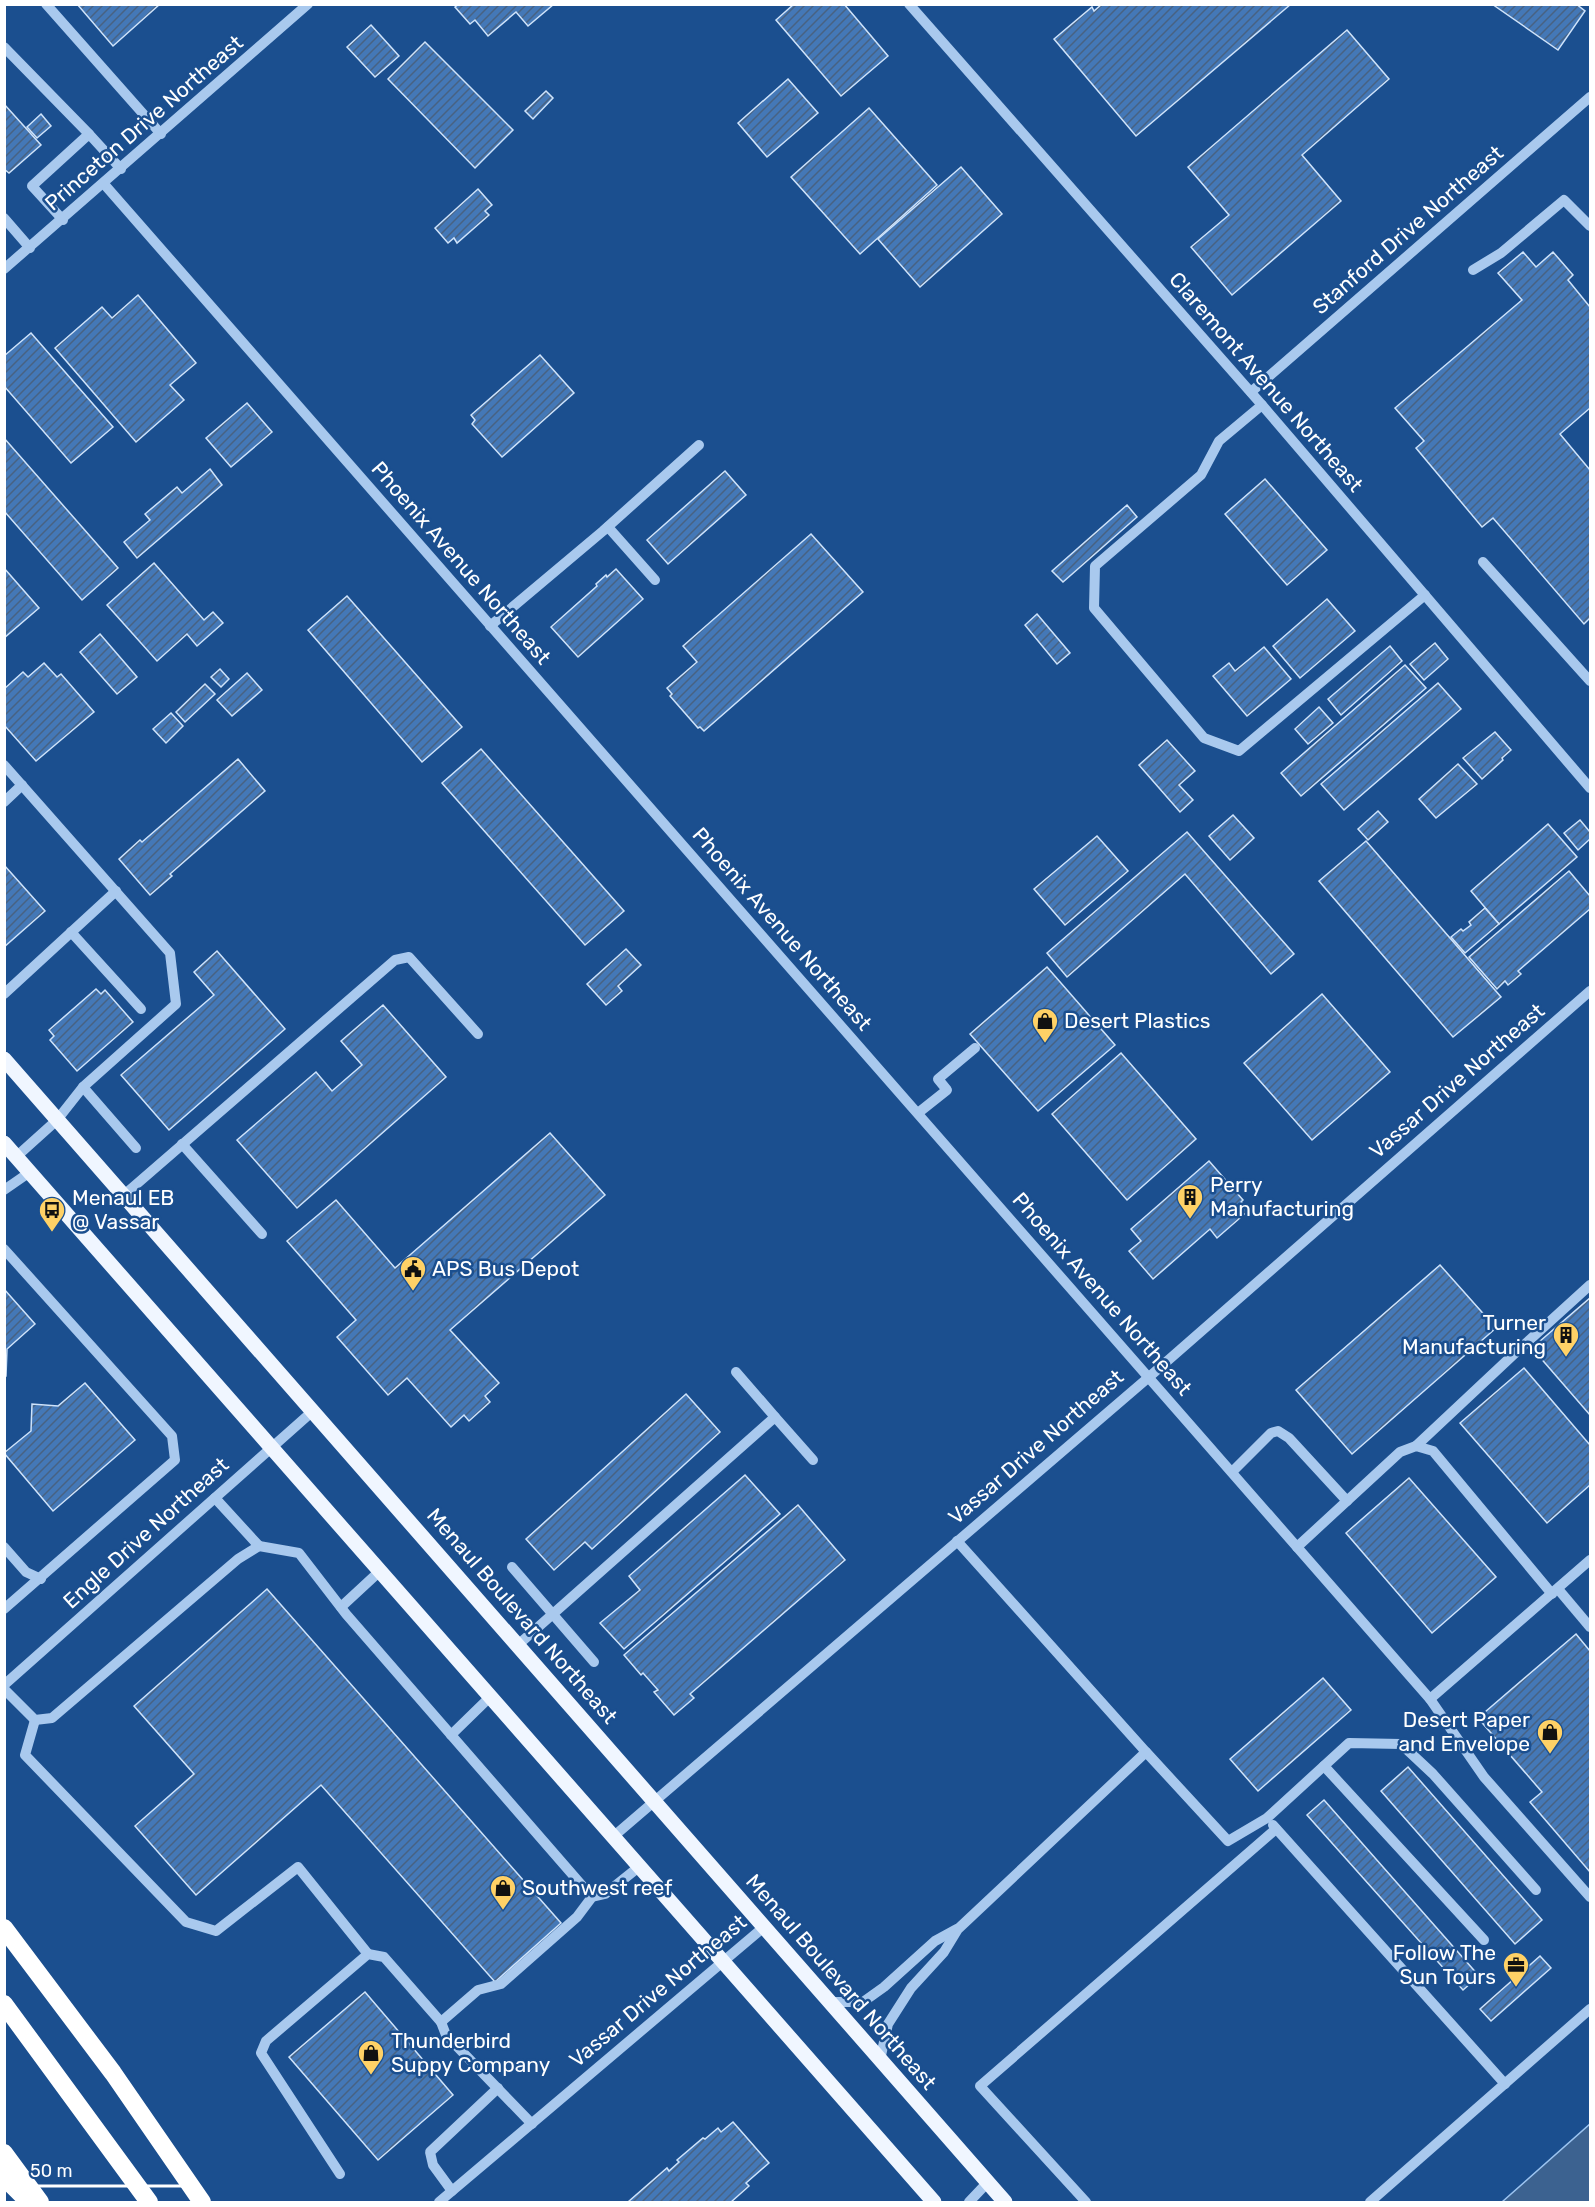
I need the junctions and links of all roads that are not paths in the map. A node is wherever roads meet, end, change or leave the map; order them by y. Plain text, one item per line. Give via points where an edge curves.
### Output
1 (46, 4) edge
2 (308, 4) edge
3 (909, 4) edge
4 (4, 47) edge
5 (1590, 97) edge
6 (89, 134) junction
7 (161, 134) junction
8 (121, 169) junction
9 (104, 184) junction
10 (4, 218) edge
11 (63, 220) junction
12 (1590, 226) edge
13 (30, 248) junction
14 (4, 269) edge
15 (1473, 270) dead end
16 (1251, 392) junction
17 (1262, 405) junction
18 (699, 445) dead end
19 (608, 527) junction
20 (1483, 562) dead end
21 (655, 580) dead end
22 (1425, 595) junction
23 (490, 626) junction
24 (1590, 681) edge
25 (4, 765) edge
26 (22, 785) junction
27 (1590, 788) edge
28 (4, 802) edge
29 (116, 891) junction
30 (71, 932) junction
31 (1590, 991) edge
32 (4, 994) edge
33 (141, 1009) dead end
34 (478, 1034) dead end
35 (975, 1048) dead end
36 (4, 1059) edge
37 (83, 1088) junction
38 (918, 1113) junction
39 (57, 1119) junction
40 (4, 1143) edge
41 (182, 1144) junction
42 (136, 1148) dead end
43 (17, 1156) junction
44 (30, 1172) junction
45 (4, 1190) edge
46 (124, 1195) junction
47 (262, 1234) dead end
48 (4, 1249) edge
49 (1590, 1285) edge
50 (736, 1372) dead end
51 (1149, 1377) junction
52 (314, 1410) junction
53 (775, 1417) junction
54 (273, 1446) junction
55 (1416, 1446) junction
56 (813, 1460) dead end
57 (1232, 1472) junction
58 (215, 1498) junction
59 (1347, 1501) junction
60 (957, 1541) junction
61 (259, 1546) junction
62 (4, 1547) edge
63 (1297, 1547) junction
64 (1590, 1560) edge
65 (512, 1568) dead end
66 (381, 1570) junction
67 (41, 1579) junction
68 (1555, 1591) junction
69 (341, 1607) junction
70 (4, 1609) edge
71 (554, 1614) junction
72 (1590, 1627) edge
73 (519, 1644) junction
74 (594, 1662) dead end
75 (4, 1687) edge
76 (491, 1696) junction
77 (1430, 1699) junction
78 (35, 1720) junction
79 (451, 1735) junction
80 (1146, 1752) junction
81 (1324, 1766) junction
82 (655, 1801) junction
83 (1267, 1818) junction
84 (1276, 1829) junction
85 (614, 1836) junction
86 (640, 1866) junction
87 (1536, 1890) dead end
88 (1590, 1897) edge
89 (592, 1898) junction
90 (765, 1926) junction
91 (960, 1927) junction
92 (4, 1928) edge
93 (1484, 1940) dead end
94 (368, 1954) junction
95 (724, 1962) junction
96 (830, 2002) junction
97 (4, 2004) edge
98 (1590, 2009) edge
99 (441, 2022) junction
100 (880, 2060) junction
101 (1505, 2084) junction
102 (498, 2088) junction
103 (532, 2124) junction
104 (4, 2153) edge
105 (340, 2174) dead end
106 (4, 2177) edge
107 (987, 2183) junction
108 (452, 2191) junction
109 (29, 2202) edge
110 (40, 2202) edge
111 (149, 2202) edge
112 (202, 2202) edge
113 (439, 2202) edge
114 (934, 2202) edge
115 (969, 2202) edge
116 (1005, 2202) edge
117 (1086, 2202) edge
118 (1370, 2202) edge

1 - 7 street
2 - 7 street, Princeton Drive Northeast
3 - 16 street, Claremont Avenue Northeast
4 - 6 street
5 - 16 street, Stanford Drive Northeast
6 - 8 street
6 - 11 street via 32,186
7 - 8 street, Princeton Drive Northeast
8 - 9 street, Princeton Drive Northeast
9 - 11 street, Princeton Drive Northeast
9 - 23 street, Phoenix Avenue Northeast
10 - 13 street
11 - 13 street, Princeton Drive Northeast
12 - 15 street via 1564,200 1501,253
13 - 14 street, Princeton Drive Northeast
16 - 17 street, Claremont Avenue Northeast
17 - 22 street, Claremont Avenue Northeast
17 - 22 street via 1219,441 1201,475 1095,566 1094,608 1204,738 1239,751
18 - 19 street
19 - 21 street
19 - 23 street
20 - 24 street
22 - 27 street, Claremont Avenue Northeast
23 - 38 street, Phoenix Avenue Northeast
25 - 26 street
26 - 28 street
26 - 29 street
29 - 30 street
29 - 37 street via 170,953 176,1004
30 - 32 street
30 - 33 street
31 - 51 street, Vassar Drive Northeast
34 - 41 street via 409,957 395,960
35 - 38 street via 938,1079 949,1092
36 - 39 main road, Menaul Boulevard Northeast
37 - 39 street
37 - 42 street
38 - 51 street, Phoenix Avenue Northeast
39 - 43 street
39 - 46 main road, Menaul Boulevard Northeast
40 - 43 main road
41 - 46 street
41 - 47 street
43 - 44 main road
44 - 45 street
44 - 54 main road
46 - 52 main road, Menaul Boulevard Northeast
48 - 67 street via 172,1436 176,1460
49 - 55 street
50 - 53 street
51 - 57 street, Phoenix Avenue Northeast
51 - 60 street, Vassar Drive Northeast
52 - 54 street, Engle Drive Northeast
52 - 73 main road, Menaul Boulevard Northeast
53 - 56 street
53 - 71 street
54 - 58 street, Engle Drive Northeast
54 - 66 main road
55 - 59 street via 1400,1452
55 - 68 street via 1433,1450
57 - 59 street via 1271,1433 1278,1431
57 - 63 street, Phoenix Avenue Northeast
58 - 61 street
58 - 75 street, Engle Drive Northeast
59 - 63 street
60 - 80 street
60 - 82 street, Vassar Drive Northeast
61 - 69 street via 299,1553
61 - 78 street via 238,1559 52,1718
62 - 67 street via 26,1572
63 - 77 street, Phoenix Avenue Northeast
64 - 68 street
65 - 71 street
66 - 69 street
66 - 76 main road
67 - 70 street
68 - 72 street
68 - 77 street
69 - 79 street
71 - 73 street
71 - 74 street
73 - 82 main road, Menaul Boulevard Northeast
75 - 78 street
76 - 79 street
76 - 85 main road
77 - 88 street, Phoenix Avenue Northeast via 1484,1777
78 - 94 street via 25,1755 186,1922 216,1931 298,1867
79 - 89 street
80 - 83 street via 1228,1841
80 - 91 street
81 - 83 street
81 - 87 street via 1349,1743 1401,1744 1433,1774
81 - 93 street
82 - 85 street, Vassar Drive Northeast
82 - 90 main road, Menaul Boulevard Northeast
83 - 84 street
84 - 101 street
84 - 117 street via 980,2086
85 - 86 main road
86 - 89 street via 605,1894
86 - 95 main road
89 - 99 street via 577,1917 501,1984 478,1990
90 - 95 street, Vassar Drive Northeast
90 - 96 main road, Menaul Boulevard Northeast
91 - 96 street via 935,1941 863,2002
91 - 100 street via 888,2024
92 - 112 highway via 113,2073
94 - 99 street via 384,1957
94 - 105 street via 266,2041 261,2054
95 - 103 street, Vassar Drive Northeast
95 - 114 main road
96 - 100 main road, Menaul Boulevard Northeast
97 - 111 highway
98 - 101 street
99 - 102 street via 446,2035
100 - 107 main road, Menaul Boulevard Northeast
101 - 118 street
102 - 103 street
102 - 108 street via 430,2152 433,2165
103 - 108 street, Vassar Drive Northeast
104 - 110 highway
106 - 109 highway
107 - 115 street
107 - 116 main road, Menaul Boulevard Northeast
108 - 113 street, Vassar Drive Northeast

